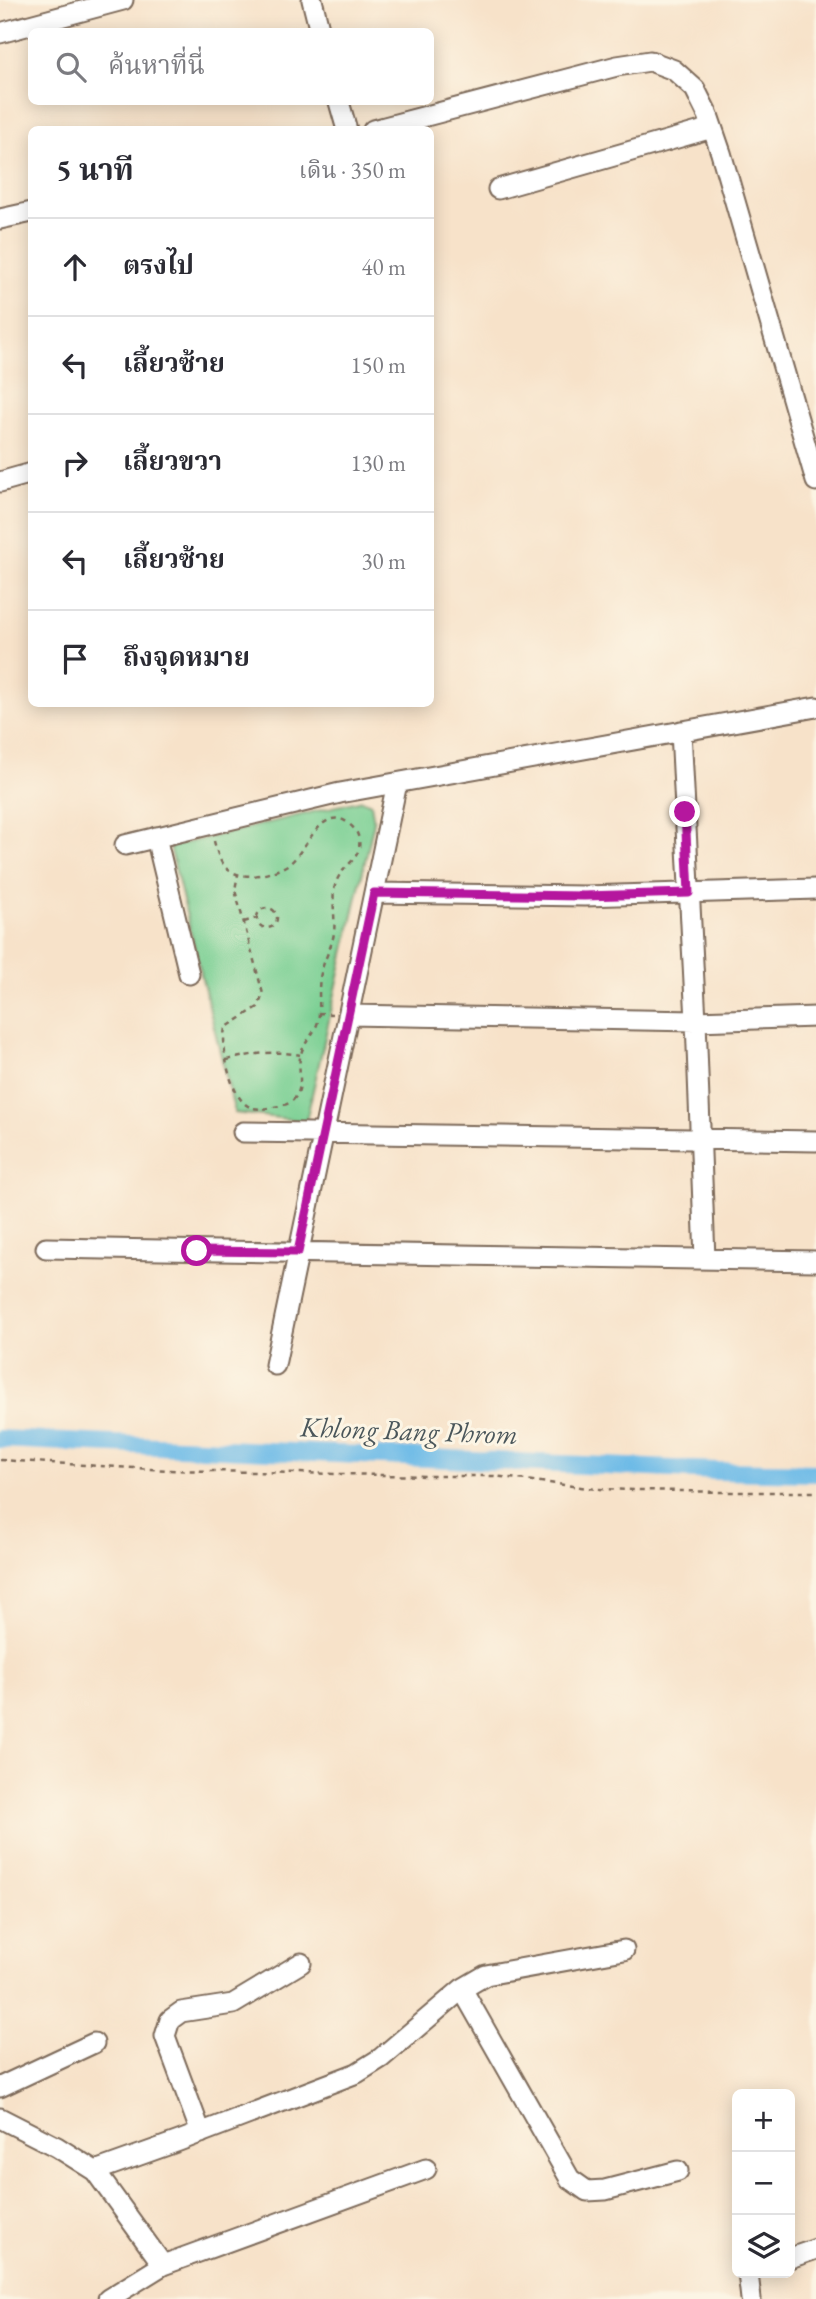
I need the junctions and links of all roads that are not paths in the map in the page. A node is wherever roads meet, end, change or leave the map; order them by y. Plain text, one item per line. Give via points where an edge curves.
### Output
1 (123, 0) edge
2 (312, 0) edge
3 (319, 28) edge
4 (0, 33) edge
5 (340, 105) edge
6 (346, 126) edge
7 (388, 126) edge
8 (712, 128) junction
9 (498, 189) dead end
10 (28, 213) edge
11 (0, 219) edge
12 (28, 475) edge
13 (816, 481) edge
14 (0, 482) edge
15 (816, 706) edge
16 (681, 731) junction
17 (397, 783) junction
18 (156, 837) junction
19 (125, 845) dead end
20 (816, 889) edge
21 (374, 893) junction
22 (689, 893) junction
23 (189, 974) dead end
24 (348, 1015) junction
25 (816, 1017) edge
26 (696, 1021) junction
27 (243, 1132) dead end
28 (323, 1133) junction
29 (700, 1139) junction
30 (816, 1141) edge
31 (46, 1248) dead end
32 (298, 1252) junction
33 (705, 1259) junction
34 (816, 1261) edge
35 (275, 1366) dead end
36 (624, 1950) dead end
37 (301, 1963) dead end
38 (462, 1989) junction
39 (94, 2043) dead end
40 (0, 2087) edge
41 (0, 2118) edge
42 (201, 2133) junction
43 (426, 2169) dead end
44 (95, 2171) junction
45 (678, 2171) dead end
46 (816, 2249) edge
47 (795, 2256) edge
48 (163, 2265) junction
49 (108, 2299) edge

1 - 4 street
2 - 3 street
5 - 6 street
7 - 8 street via 650,61 674,71 695,89
8 - 9 street
8 - 13 street
10 - 11 street
12 - 14 street
15 - 16 street
16 - 17 street
16 - 22 street
17 - 18 street
17 - 21 street
18 - 19 street
18 - 23 street
20 - 22 street
21 - 22 street
21 - 24 street
22 - 26 street
24 - 26 street
24 - 28 street
25 - 26 street
26 - 29 street
27 - 28 street
28 - 29 street
28 - 32 street
29 - 30 street
29 - 33 street
31 - 32 street
32 - 33 street
32 - 35 street
33 - 34 street
36 - 38 street via 486,1975
37 - 42 street via 233,2004 181,2011 170,2020 165,2036
38 - 42 street via 357,2073
38 - 45 street via 570,2179 587,2191 605,2190
39 - 40 street
41 - 44 street
42 - 44 street
43 - 48 street
44 - 48 street
46 - 47 street
48 - 49 street

